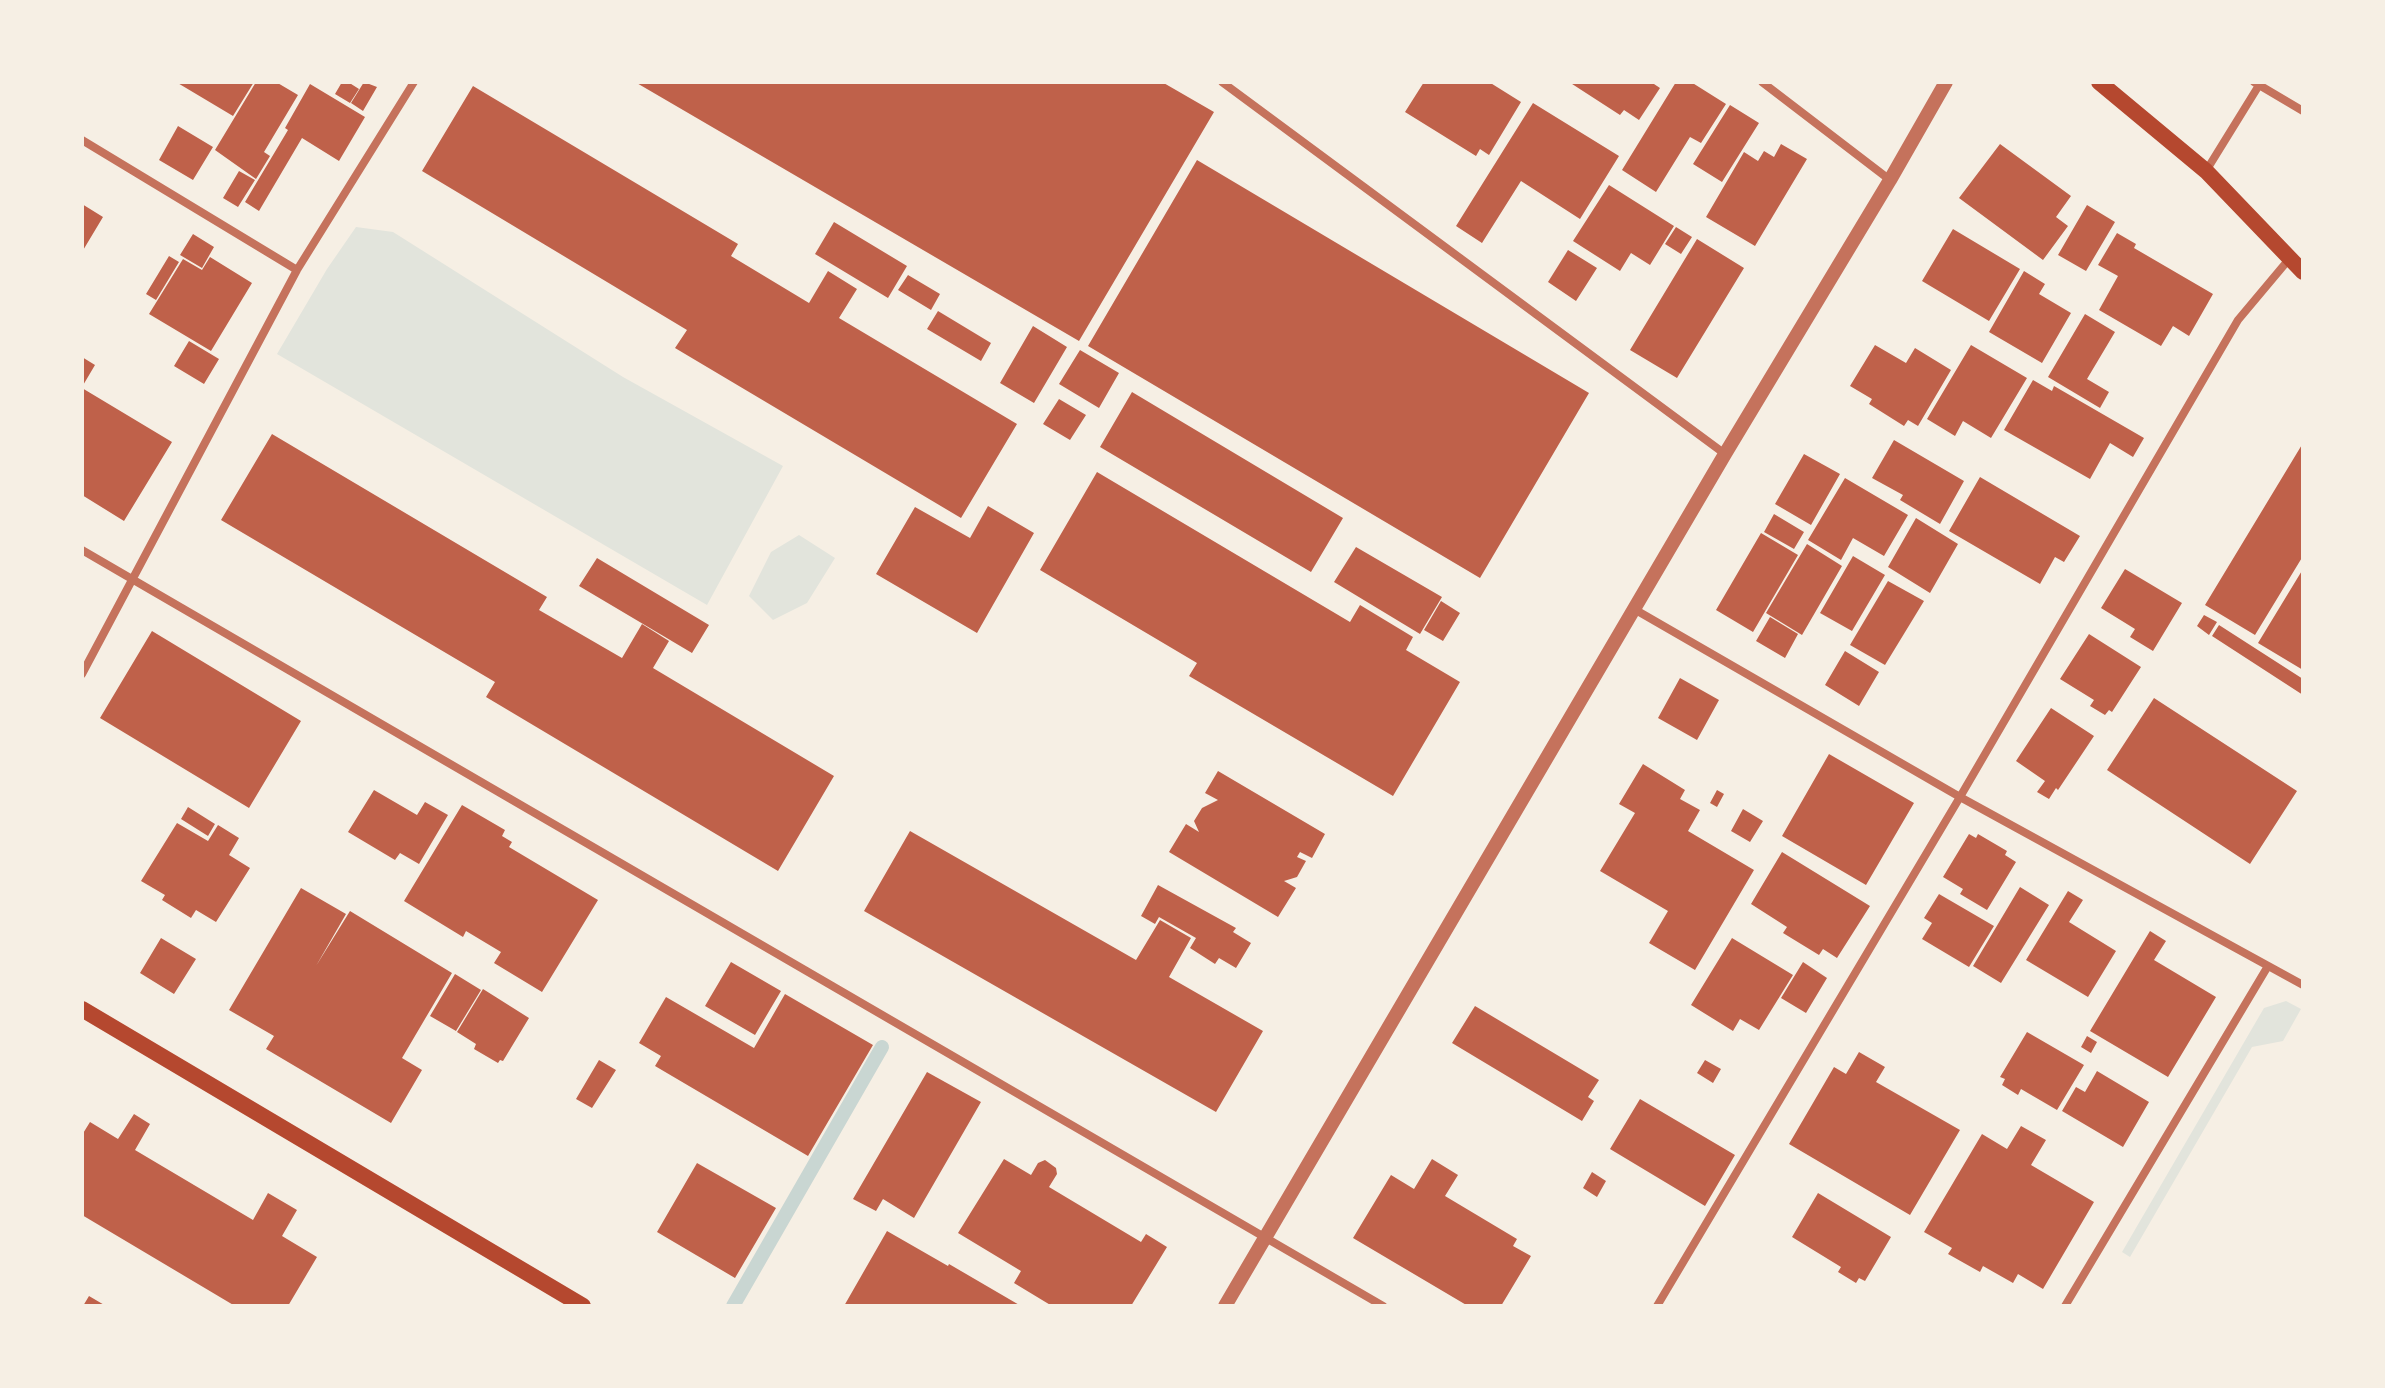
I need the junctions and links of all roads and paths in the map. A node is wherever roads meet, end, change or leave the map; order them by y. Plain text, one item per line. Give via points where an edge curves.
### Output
1 (414, 82) edge
2 (1222, 82) edge
3 (1762, 82) edge
4 (1946, 82) edge
5 (2099, 82) edge
6 (2258, 83) edge
7 (2303, 111) edge
8 (82, 140) edge
9 (2206, 171) junction
10 (1890, 180) junction
11 (2291, 258) junction
12 (297, 270) junction
13 (2303, 272) edge
14 (1725, 454) junction
15 (82, 550) edge
16 (131, 578) junction
17 (1634, 609) junction
18 (82, 674) edge
19 (1960, 797) junction
20 (2268, 966) junction
21 (2303, 985) edge
22 (82, 1009) edge
23 (1266, 1237) junction
24 (583, 1306) edge
25 (1225, 1306) edge
26 (1383, 1306) edge
27 (1657, 1306) edge
28 (2065, 1306) edge

1 - 12 street
2 - 14 street
3 - 10 street
4 - 10 street
5 - 9 main road
6 - 7 street
6 - 9 street
8 - 12 street
9 - 11 main road
10 - 14 street
11 - 13 main road
11 - 19 street via 2238,320
12 - 16 street
14 - 17 street
15 - 16 street
16 - 18 street
16 - 23 street
17 - 19 street
17 - 23 street
19 - 20 street
19 - 27 street
20 - 21 street
20 - 28 street
22 - 24 main road
23 - 25 street
23 - 26 street

